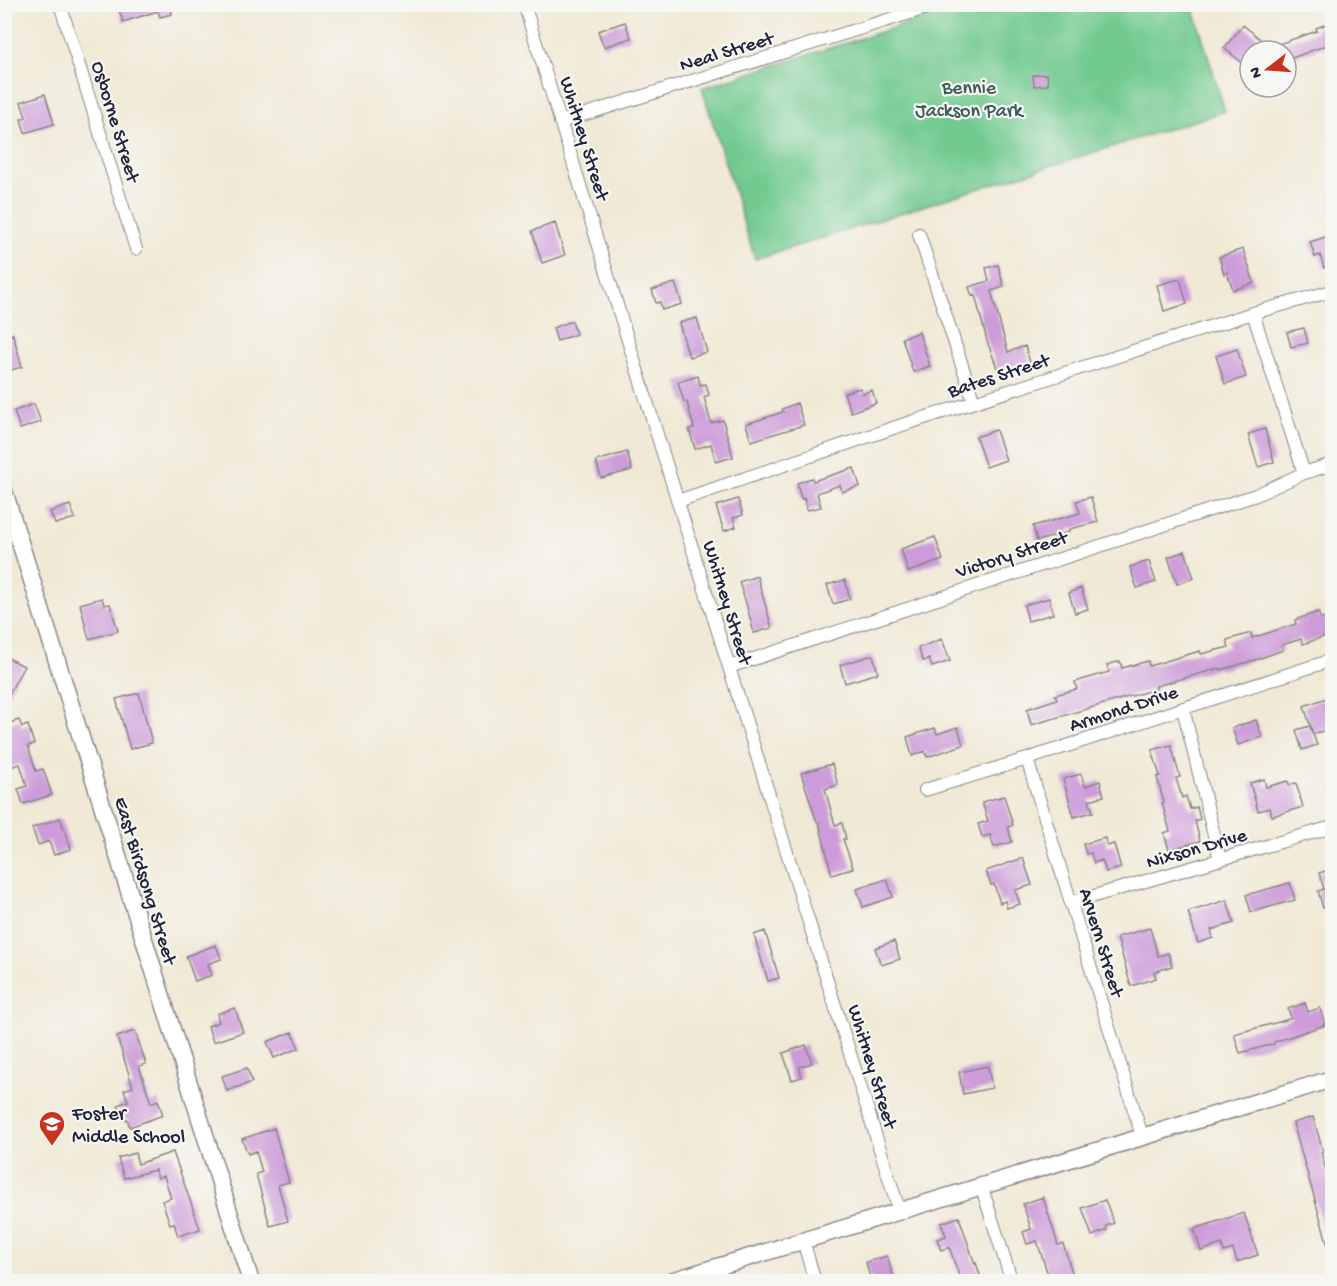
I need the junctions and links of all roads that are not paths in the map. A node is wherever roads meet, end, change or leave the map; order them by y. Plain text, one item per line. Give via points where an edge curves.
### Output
1 (60, 4) edge
2 (524, 4) edge
3 (939, 4) edge
4 (560, 122) junction
5 (919, 234) dead end
6 (136, 249) dead end
7 (1332, 291) edge
8 (1253, 313) junction
9 (974, 402) junction
10 (1332, 464) edge
11 (1304, 473) junction
12 (4, 491) edge
13 (678, 501) junction
14 (1332, 660) edge
15 (729, 667) junction
16 (1183, 708) junction
17 (1027, 759) junction
18 (925, 790) dead end
19 (1332, 828) edge
20 (1220, 860) junction
21 (1070, 903) junction
22 (1332, 1079) edge
23 (1142, 1136) junction
24 (981, 1185) junction
25 (899, 1210) junction
26 (802, 1240) junction
27 (251, 1281) edge
28 (668, 1281) edge
29 (815, 1281) edge
30 (1012, 1281) edge

1 - 6 street, Osborne Street
2 - 4 street, Whitney Street
3 - 4 street, Neal Street
4 - 13 street, Whitney Street
5 - 9 street
7 - 8 street, Bates Street
8 - 9 street, Bates Street
8 - 11 street
9 - 13 street, Bates Street
10 - 11 street, Victory Street
11 - 15 street, Victory Street via 1256,495
12 - 27 street, East Birdsong Street
13 - 15 street, Whitney Street
14 - 16 street, Armond Drive
15 - 25 street, Whitney Street
16 - 17 street, Armond Drive
16 - 20 street
17 - 18 street, Armond Drive
17 - 21 street, Arvern Street
19 - 20 street, Nixson Drive
20 - 21 street, Nixson Drive
21 - 23 street, Arvern Street
22 - 23 street
23 - 24 street
24 - 25 street
24 - 30 street
25 - 26 street
26 - 28 street
26 - 29 street

